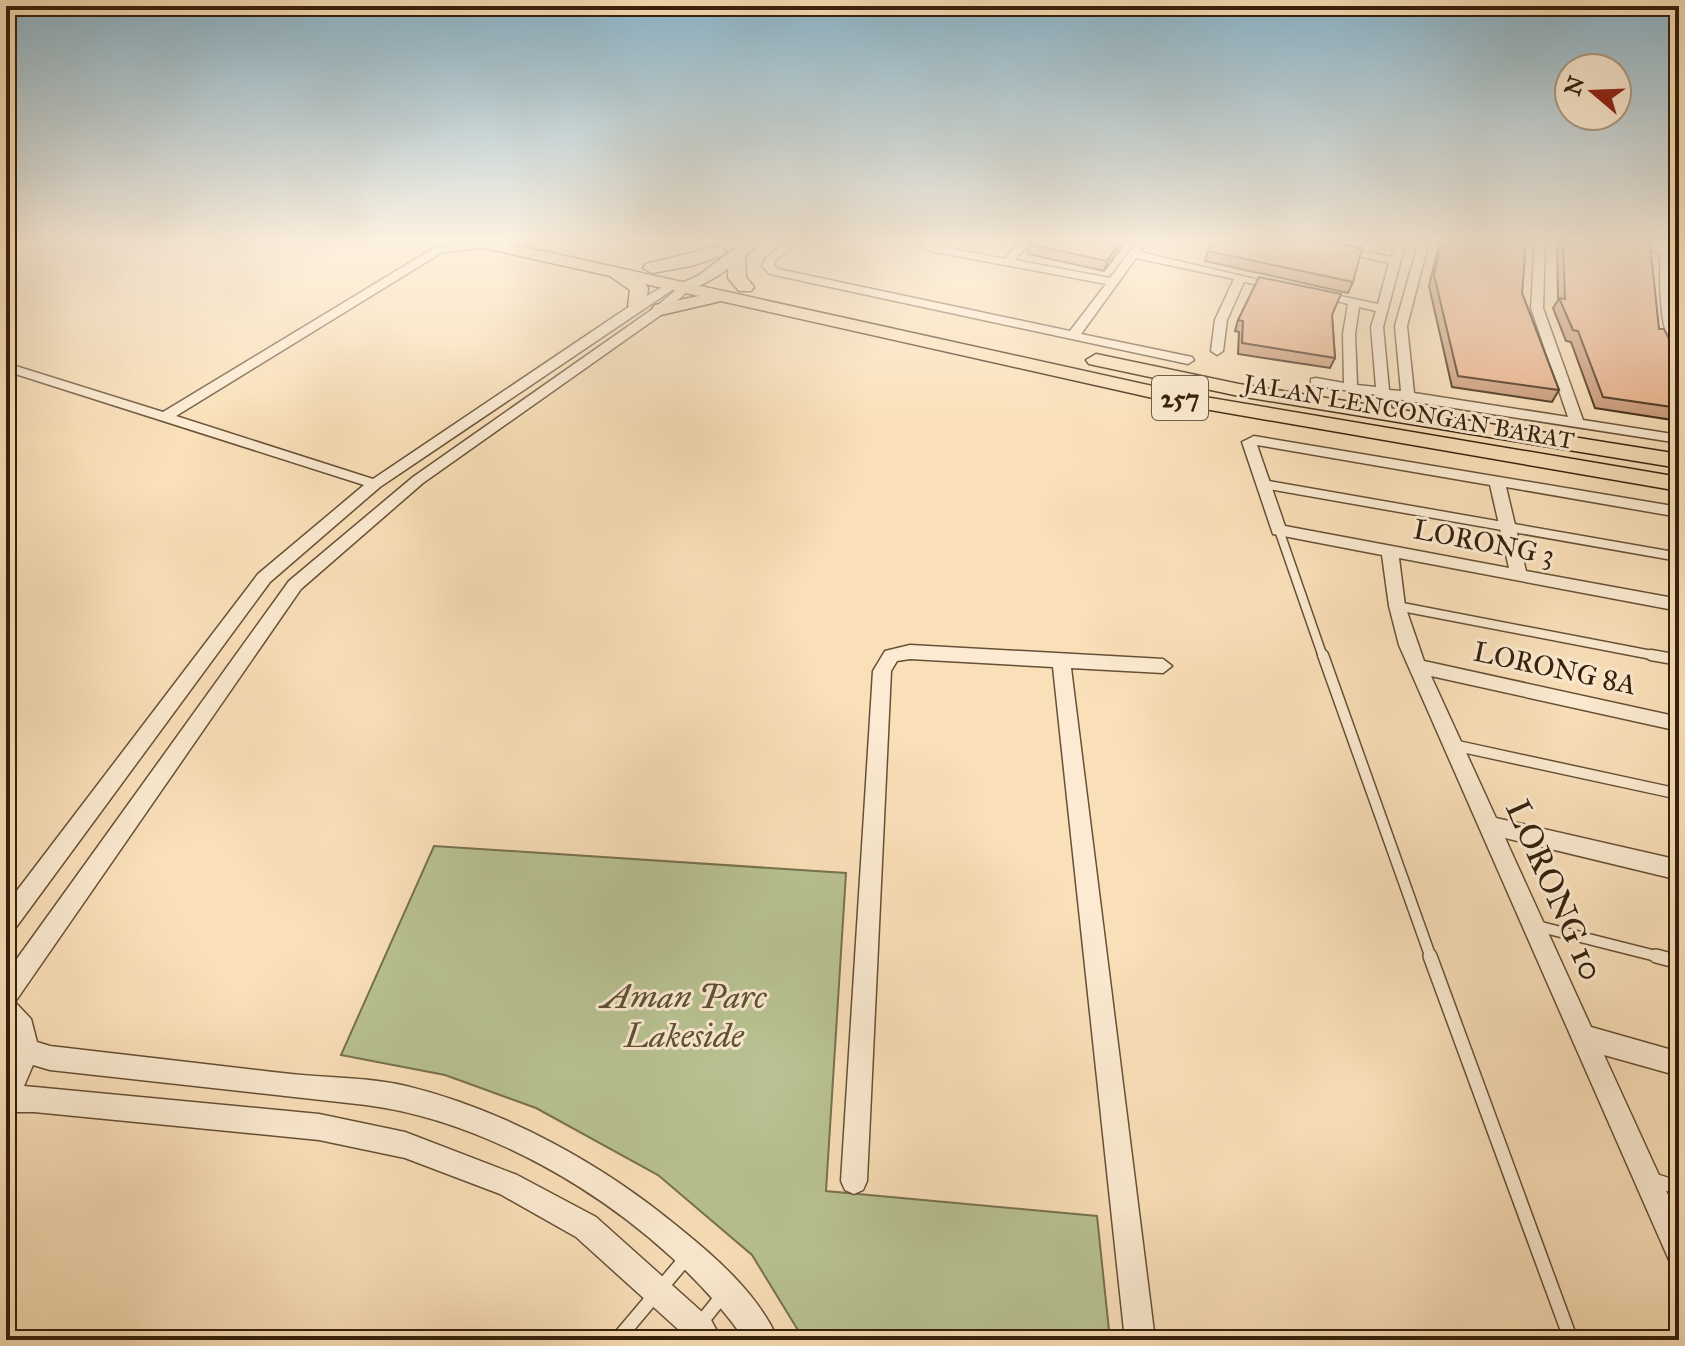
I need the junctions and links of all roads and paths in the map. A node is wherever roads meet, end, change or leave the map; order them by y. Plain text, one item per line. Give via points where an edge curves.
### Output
1 (1354, 303) edge
2 (346, 304) edge
3 (641, 304) edge
4 (666, 304) edge
5 (683, 304) edge
6 (789, 304) edge
7 (798, 304) edge
8 (923, 304) edge
9 (1097, 304) edge
10 (1229, 304) edge
11 (1358, 304) edge
12 (1381, 304) edge
13 (1407, 304) edge
14 (1537, 304) edge
15 (1671, 304) edge
16 (637, 306) joint
17 (1380, 308) junction
18 (661, 309) junction
19 (1674, 325) edge
20 (1073, 336) junction
21 (1679, 346) edge
22 (1217, 351) dead end
23 (1188, 360) dead end
24 (6, 367) edge
25 (1316, 382) dead end
26 (1351, 387) junction
27 (1382, 392) junction
28 (1408, 396) junction
29 (1385, 413) junction
30 (165, 417) junction
31 (1577, 423) junction
32 (1679, 439) edge
33 (1679, 461) edge
34 (1497, 481) junction
35 (375, 484) junction
36 (1263, 484) junction
37 (1679, 484) edge
38 (1679, 512) edge
39 (1508, 527) junction
40 (1279, 530) junction
41 (1390, 551) junction
42 (1679, 557) edge
43 (1519, 575) junction
44 (1679, 605) edge
45 (1397, 606) junction
46 (1061, 660) junction
47 (1679, 660) edge
48 (1163, 666) dead end
49 (1419, 667) junction
50 (1679, 724) edge
51 (1453, 745) junction
52 (1679, 794) edge
53 (1490, 826) junction
54 (1679, 870) edge
55 (6, 923) edge
56 (1534, 925) junction
57 (1679, 962) edge
58 (6, 994) edge
59 (6, 1010) edge
60 (1584, 1037) junction
61 (26, 1050) junction
62 (1679, 1064) edge
63 (6, 1096) edge
64 (1647, 1178) junction
65 (854, 1181) dead end
66 (1679, 1188) edge
67 (1679, 1250) edge
68 (690, 1254) junction
69 (658, 1292) junction
70 (725, 1292) junction
71 (697, 1336) edge
72 (617, 1340) edge
73 (763, 1340) edge
74 (1140, 1340) edge
75 (1571, 1340) edge

1 - 26 street
2 - 30 street
3 - 16 street
4 - 18 street
5 - 18 highway
6 - 37 highway, JALAN LENCONGAN BARAT / 257 via 1193,401
7 - 29 highway, JALAN LENCONGAN BARAT / 257 via 1239,390
8 - 20 street
9 - 20 street
10 - 22 street
11 - 17 street
12 - 17 street
13 - 28 street via 1401,326
14 - 31 street
15 - 19 street
16 - 35 street
17 - 27 street
18 - 58 street via 418,480 295,585
19 - 21 street
20 - 23 street
24 - 30 street
25 - 26 street
26 - 27 street
27 - 28 street
27 - 29 street
28 - 31 street
29 - 33 highway, JALAN LENCONGAN BARAT / 257
30 - 35 street
31 - 32 street
34 - 36 street via 1254,440 1249,442
34 - 38 street
34 - 39 street
35 - 55 street via 264,578
36 - 39 lane
36 - 40 street
39 - 42 lane
39 - 43 street
40 - 41 street, LORONG 3
40 - 75 lane
41 - 43 street, LORONG 3
41 - 45 street, LORONG 10
43 - 44 street, LORONG 3
45 - 47 lane
45 - 49 street, LORONG 10
46 - 48 street
46 - 65 street via 910,652 891,656 882,671
46 - 74 street
49 - 50 street, LORONG 8A
49 - 51 street, LORONG 10
51 - 52 lane
51 - 53 street, LORONG 10
53 - 54 street
53 - 56 street, LORONG 10
56 - 57 lane
56 - 60 street, LORONG 10
59 - 61 street via 24,1026
60 - 62 street
60 - 64 street, LORONG 10
61 - 63 street
61 - 68 street via 50,1058 409,1100 505,1134 586,1176
63 - 69 street via 319,1127 405,1145 508,1184 586,1227
64 - 66 lane
64 - 67 street, LORONG 10
68 - 69 lane
68 - 70 street
69 - 71 street
69 - 72 lane
70 - 71 lane
70 - 73 street

